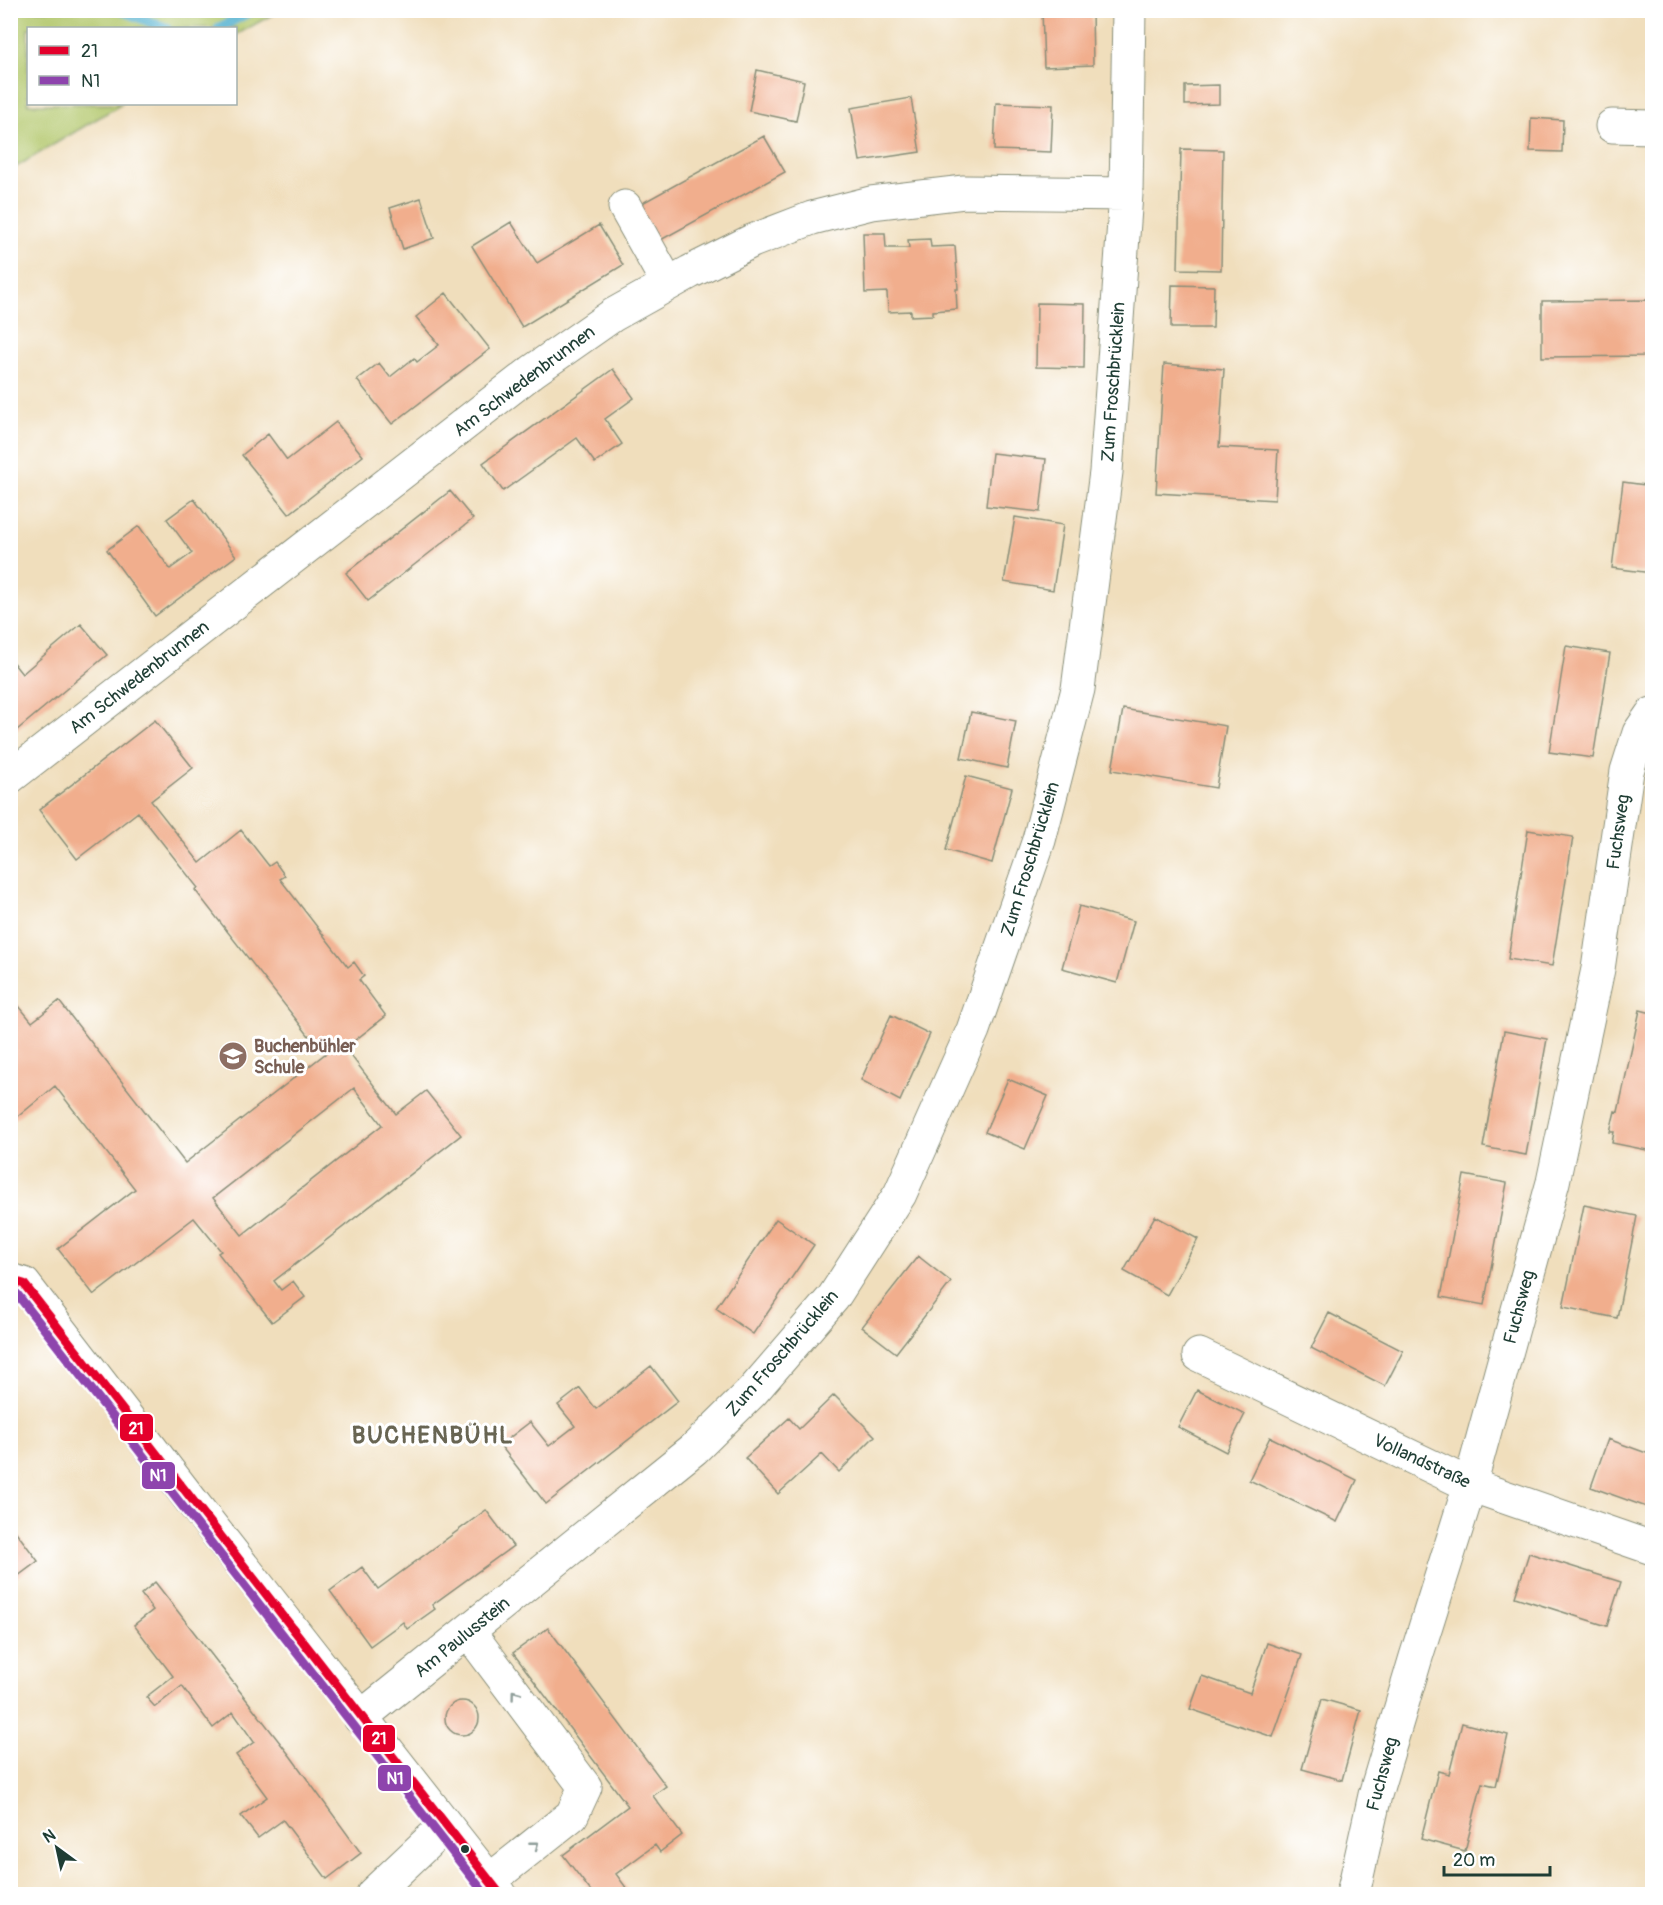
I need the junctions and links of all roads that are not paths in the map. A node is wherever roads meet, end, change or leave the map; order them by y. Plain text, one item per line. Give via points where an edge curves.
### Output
1 (1129, 10) edge
2 (1612, 126) dead end
3 (1653, 127) edge
4 (1126, 194) junction
5 (625, 207) dead end
6 (668, 284) junction
7 (1653, 714) edge
8 (10, 777) edge
9 (10, 1280) edge
10 (1199, 1354) dead end
11 (1470, 1485) junction
12 (1653, 1548) edge
13 (563, 1555) joint
14 (468, 1631) junction
15 (360, 1718) junction
16 (445, 1826) junction
17 (494, 1888) edge
18 (373, 1894) edge
19 (1353, 1894) edge

1 - 4 street, Zum Froschbrücklein
2 - 3 street
4 - 6 street, Am Schwedenbrunnen via 964,192 871,203 812,218 752,241
4 - 13 street, Zum Froschbrücklein via 1106,471 1078,689 1039,840 973,1030 900,1194 833,1298 752,1392 694,1449
5 - 6 street
6 - 8 street, Am Schwedenbrunnen via 613,315 533,371
7 - 11 street, Fuchsweg via 1639,734 1627,771 1598,969 1553,1182
9 - 15 street via 24,1284
10 - 11 street, Vollandstraße
11 - 12 street, Vollandstraße
11 - 19 street, Fuchsweg via 1375,1795
13 - 14 street, Am Paulusstein
14 - 15 street, Am Paulusstein
17 -> 14 street via 572,1815 585,1787
15 - 16 street
16 - 17 street
16 - 18 street

